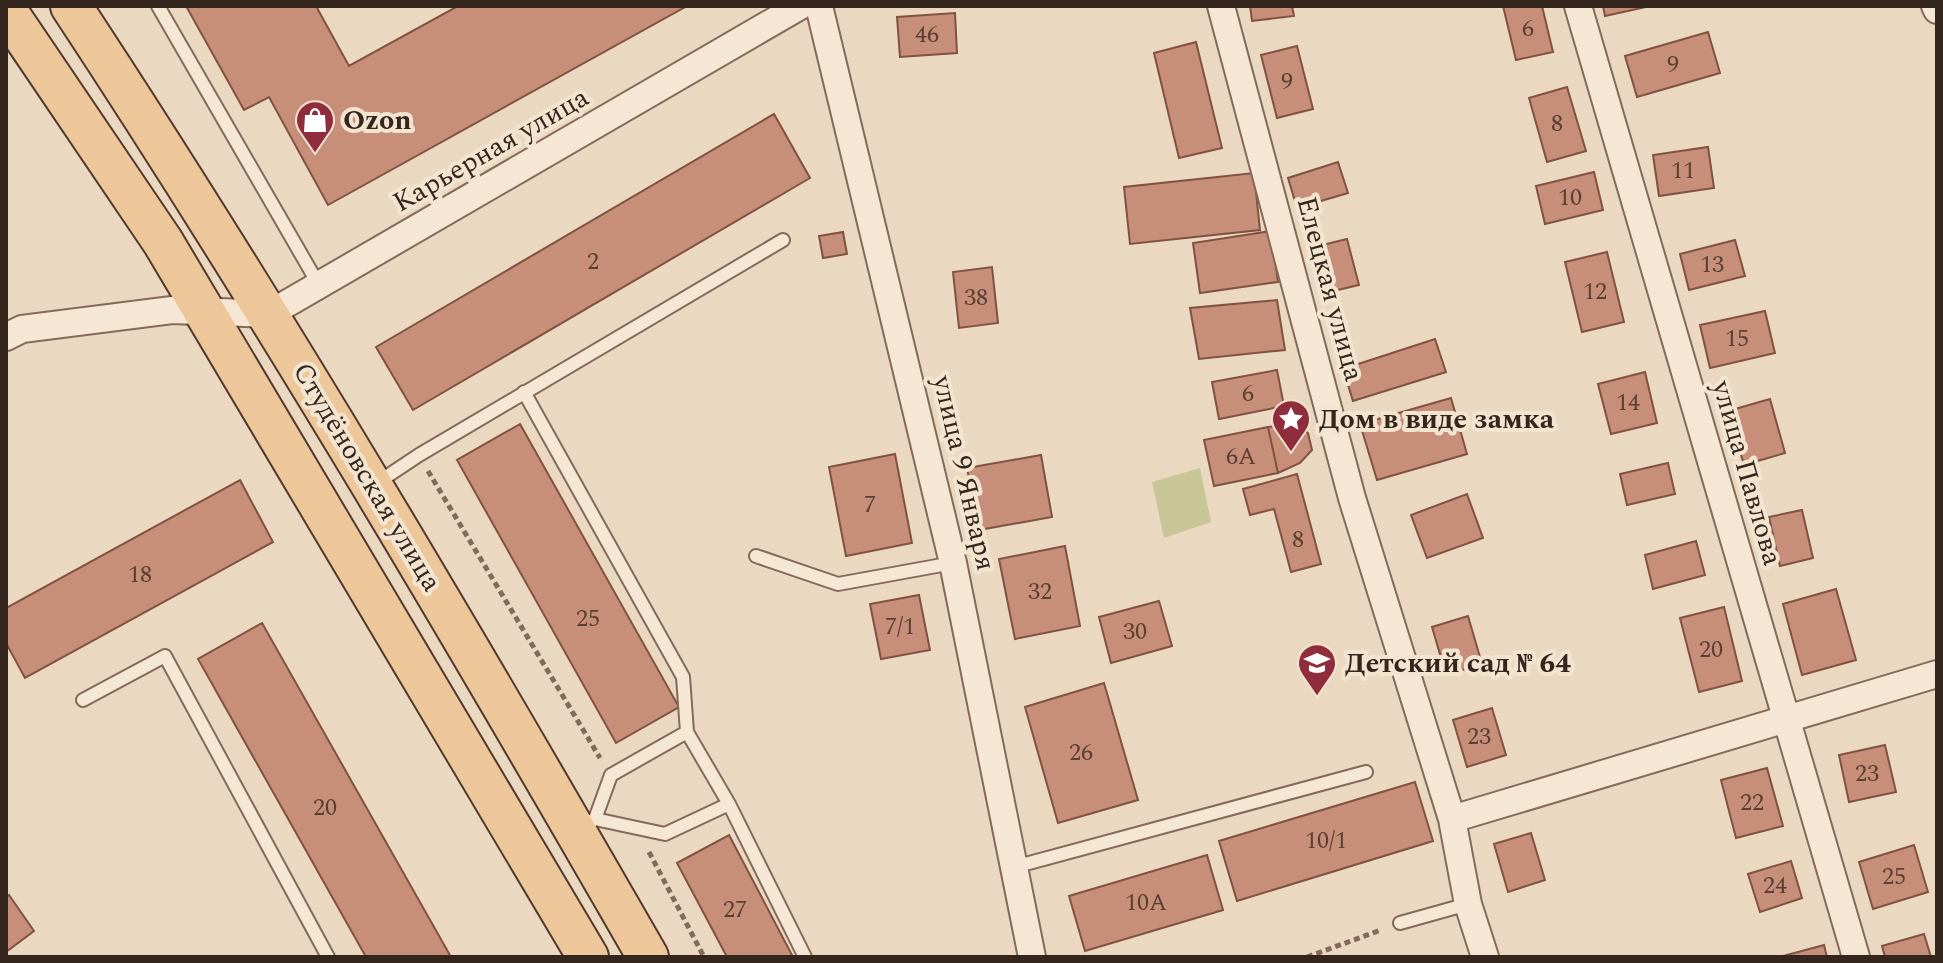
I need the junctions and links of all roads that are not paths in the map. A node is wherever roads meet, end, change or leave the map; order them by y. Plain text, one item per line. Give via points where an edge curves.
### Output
1 (71, 6) edge
2 (158, 6) edge
3 (800, 6) edge
4 (819, 6) edge
5 (1221, 6) edge
6 (1578, 6) edge
7 (6, 10) edge
8 (206, 211) junction
9 (783, 240) dead end
10 (163, 242) junction
11 (320, 287) junction
12 (204, 313) junction
13 (269, 314) junction
14 (6, 337) edge
15 (297, 358) junction
16 (249, 388) junction
17 (524, 392) junction
18 (373, 487) junction
19 (756, 556) dead end
20 (953, 563) junction
21 (1937, 674) edge
22 (83, 700) dead end
23 (1784, 717) junction
24 (687, 732) junction
25 (1366, 772) dead end
26 (729, 804) junction
27 (1452, 819) junction
28 (585, 825) junction
29 (1014, 867) junction
30 (1468, 904) junction
31 (1400, 923) road end
32 (328, 957) edge
33 (588, 957) edge
34 (648, 957) edge
35 (805, 957) edge
36 (1032, 957) edge
37 (1485, 957) edge
38 (1856, 957) edge

1 - 8 main road, Студёновская улица
2 - 11 lane
3 - 11 street, Карьерная улица
4 - 20 street, улица 9 Января
5 - 27 street, Елецкая улица via 1352,498
6 - 23 street, улица Павлова
7 - 10 main road, Студёновская улица
8 - 10 main road via 208,247 194,256
8 - 13 main road, Студёновская улица
9 - 17 lane
10 - 12 main road, Студёновская улица
11 - 13 street, Карьерная улица
12 - 13 street, Карьерная улица
12 - 14 street, Карьерная улица via 172,310 22,329
12 - 16 main road, Студёновская улица
13 - 15 main road, Студёновская улица
15 - 16 main road via 269,342 257,351
15 - 18 main road, Студёновская улица
16 - 33 main road, Студёновская улица
17 - 18 lane
17 - 24 lane via 683,677
18 - 28 main road, Студёновская улица
19 - 20 lane via 838,584
20 - 29 street, улица 9 Января
21 - 23 street
22 - 32 lane via 165,656
23 - 27 street
23 - 38 street, улица Павлова
24 - 26 lane
24 - 28 lane via 611,775
25 - 29 lane
26 - 28 lane via 665,834
26 - 35 lane
27 - 30 street, Елецкая улица
28 - 34 main road, Студёновская улица
29 - 36 street, улица 9 Января
30 - 31 lane
30 - 37 street, Елецкая улица

